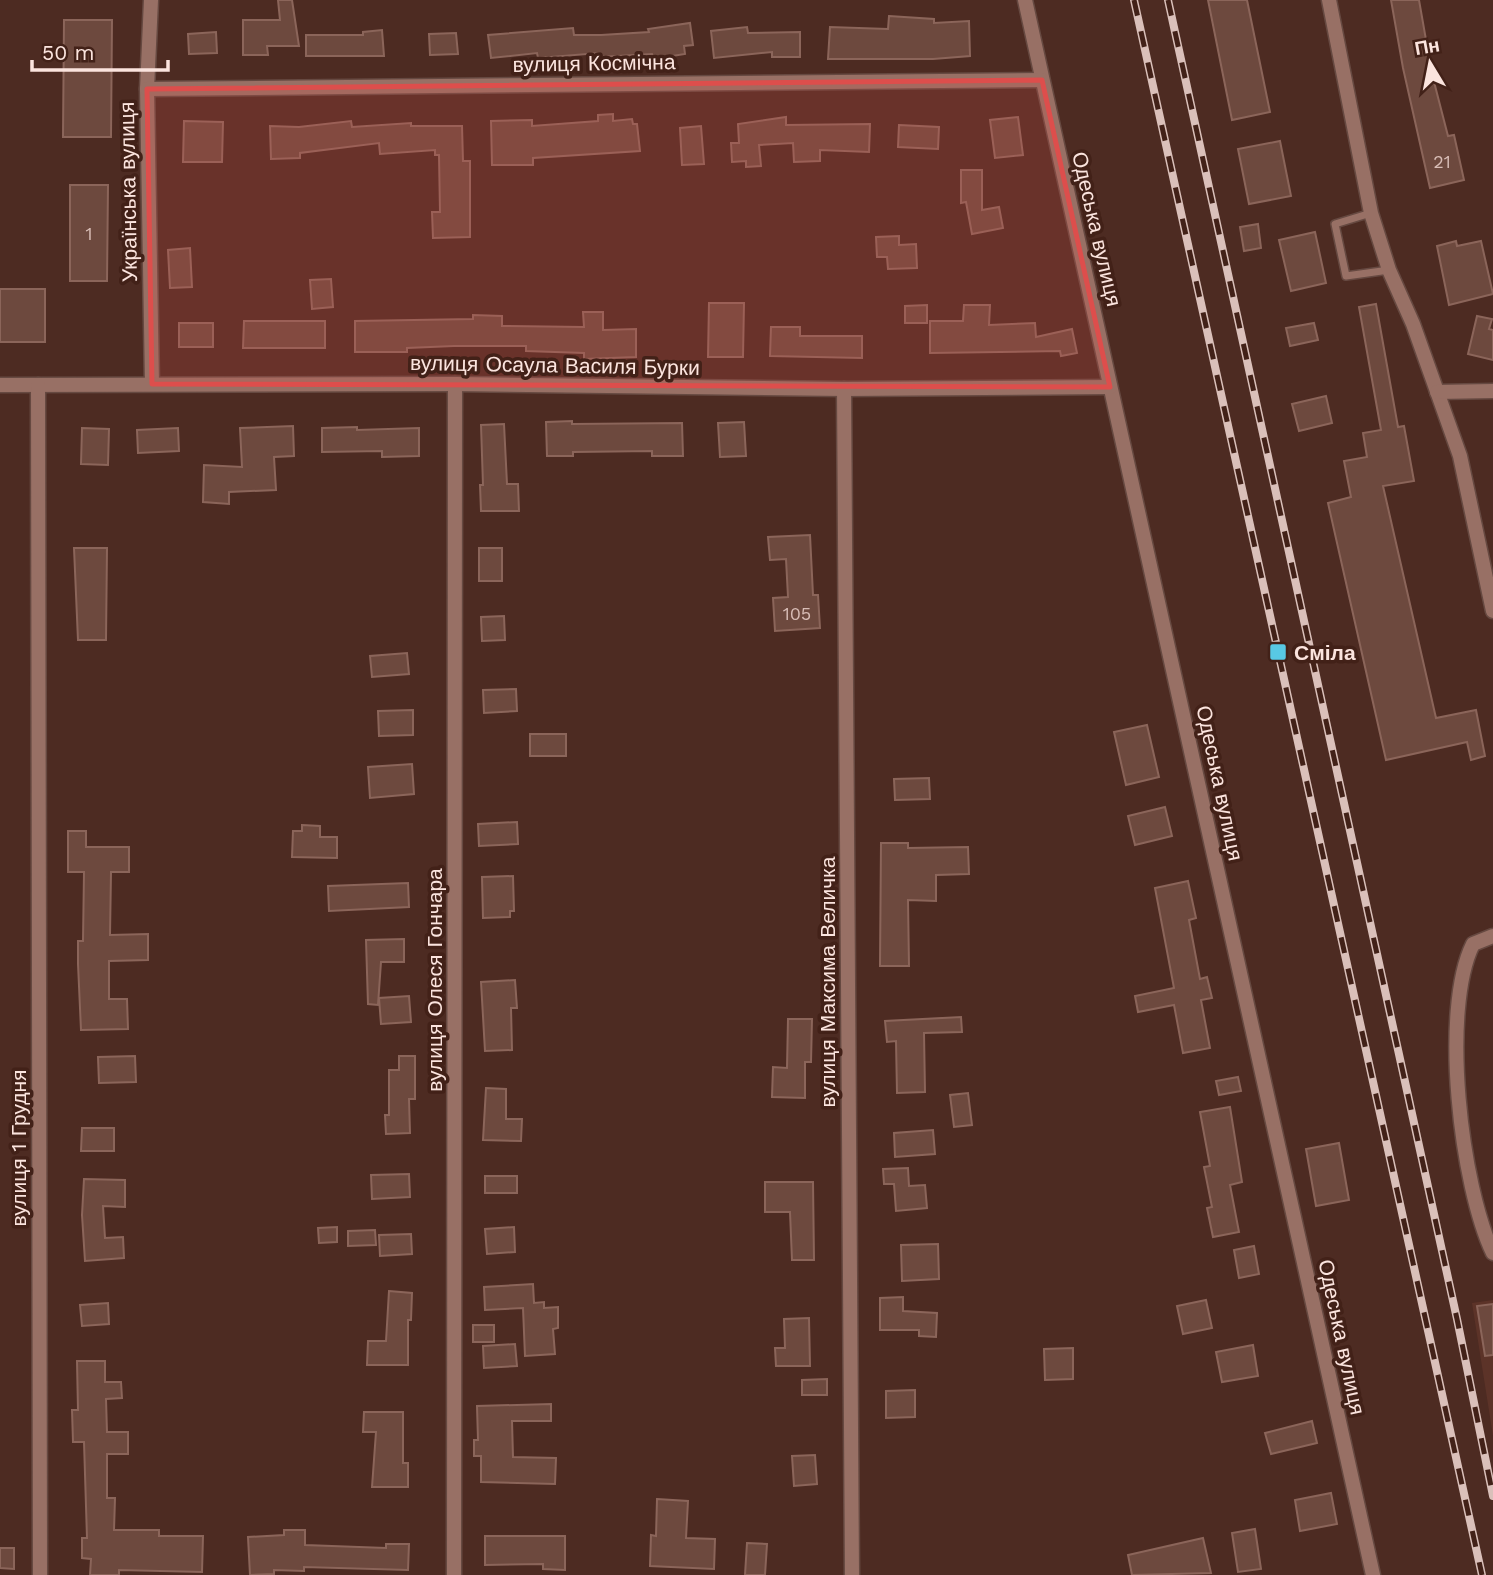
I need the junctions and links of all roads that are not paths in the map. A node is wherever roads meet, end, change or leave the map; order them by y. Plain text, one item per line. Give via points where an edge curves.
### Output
1 (151, 0) edge
2 (1025, 0) edge
3 (1329, 0) edge
4 (1042, 79) junction
5 (147, 89) junction
6 (1371, 213) junction
7 (1389, 270) junction
8 (152, 384) junction
9 (455, 384) junction
10 (0, 385) edge
11 (38, 385) junction
12 (1110, 387) junction
13 (844, 390) junction
14 (1493, 391) edge
15 (1437, 392) junction
16 (1493, 611) edge
17 (1493, 936) edge
18 (1493, 1253) edge
19 (1370, 1574) edge
20 (40, 1575) edge
21 (454, 1575) edge
22 (852, 1575) edge

1 - 5 street, Українська вулиця
2 - 4 street, Одеська вулиця
3 - 6 street
4 - 5 street, вулиця Космічна
4 - 12 street, Одеська вулиця
5 - 8 street, Українська вулиця
6 - 7 street
6 - 7 lane via 1335,224 1346,276
7 - 15 street
8 - 9 street, вулиця Осаула Василя Бурки
8 - 11 street, вулиця Осаула Василя Бурки
9 - 13 street, вулиця Осаула Василя Бурки
9 - 21 street, вулиця Олеся Гончара
10 - 11 street, вулиця Осаула Василя Бурки
11 - 20 street, вулиця 1 Грудня
12 - 13 street, вулиця Осаула Василя Бурки
12 - 19 street, Одеська вулиця
13 - 22 street, вулиця Максима Величка
14 - 15 street
15 - 16 street via 1460,456
17 - 18 street via 1473,944 1462,964 1457,1000 1459,1106 1478,1219

